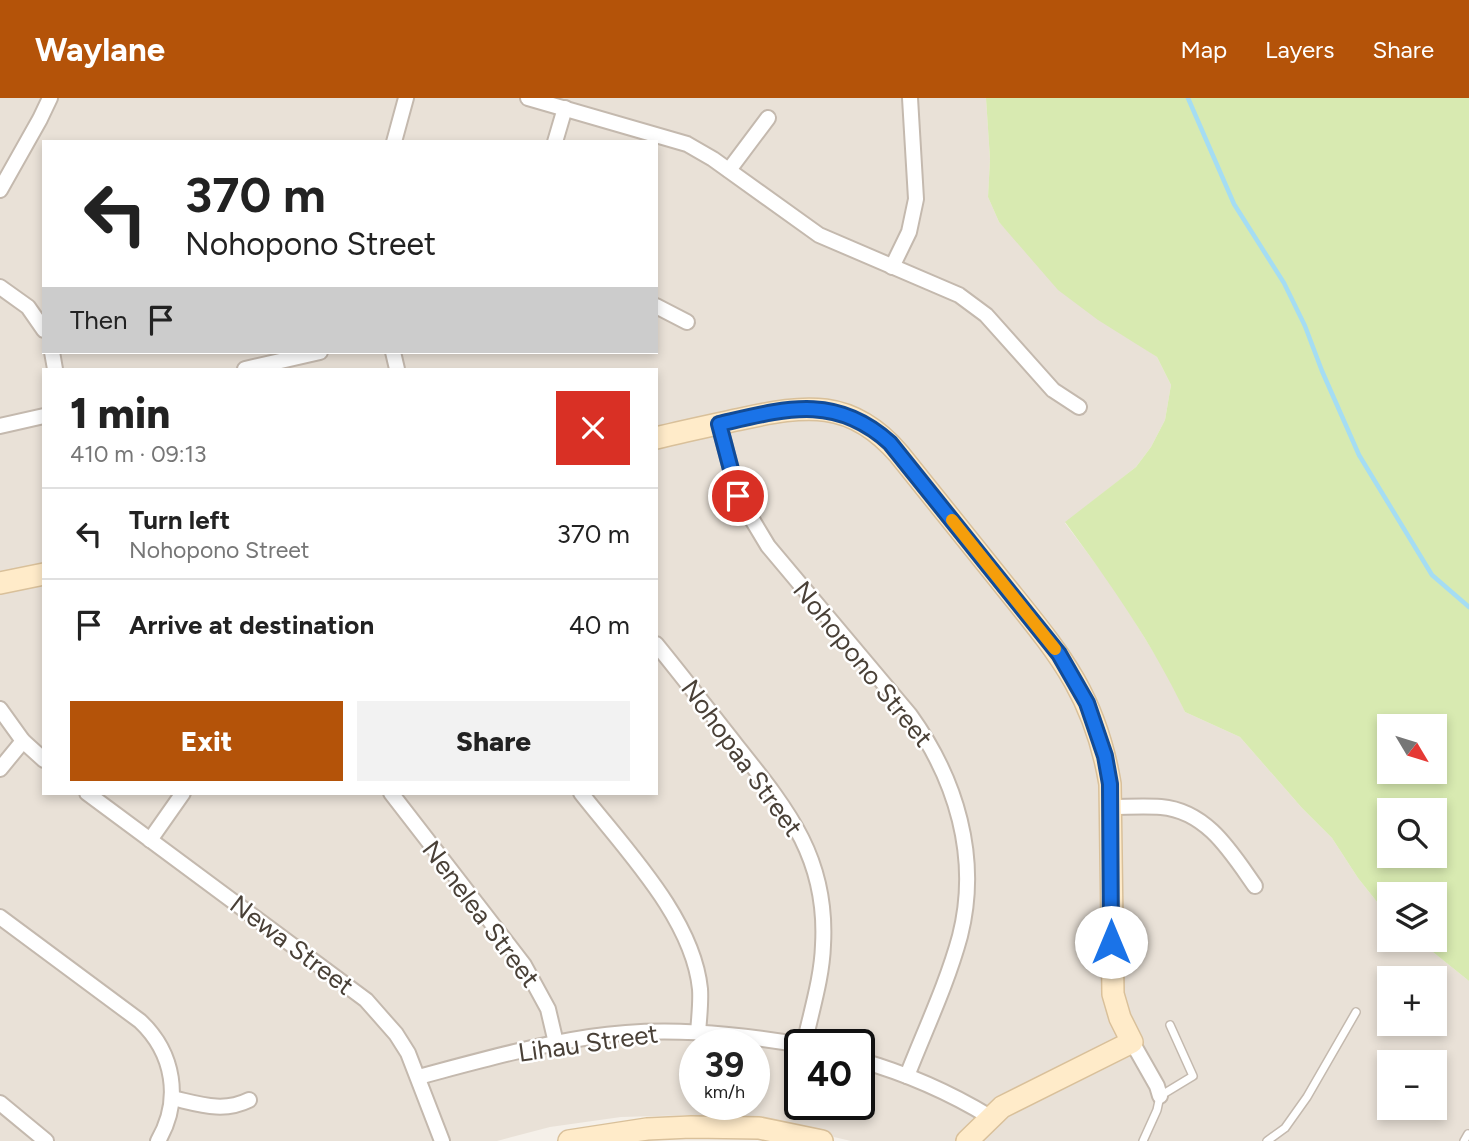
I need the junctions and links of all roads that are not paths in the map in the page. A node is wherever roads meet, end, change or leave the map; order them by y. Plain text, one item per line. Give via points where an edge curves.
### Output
1 (50, 98) edge
2 (406, 98) edge
3 (528, 98) edge
4 (910, 98) edge
5 (565, 108) junction
6 (768, 118) dead end
7 (395, 140) edge
8 (556, 140) edge
9 (729, 170) junction
10 (0, 190) edge
11 (892, 267) junction
12 (0, 287) edge
13 (658, 307) edge
14 (687, 322) dead end
15 (42, 327) edge
16 (311, 354) edge
17 (249, 368) edge
18 (1079, 407) dead end
19 (42, 416) edge
20 (719, 424) junction
21 (0, 426) edge
22 (658, 438) edge
23 (42, 574) edge
24 (0, 583) edge
25 (658, 647) edge
26 (0, 709) edge
27 (23, 741) junction
28 (42, 758) edge
29 (0, 769) edge
30 (90, 795) edge
31 (182, 795) edge
32 (393, 795) edge
33 (583, 795) edge
34 (1110, 807) junction
35 (150, 839) junction
36 (1255, 886) dead end
37 (0, 917) edge
38 (1356, 1012) dead end
39 (1170, 1025) dead end
40 (698, 1029) edge
41 (806, 1029) edge
42 (679, 1031) edge
43 (1132, 1042) junction
44 (556, 1043) junction
45 (875, 1065) edge
46 (907, 1076) junction
47 (418, 1077) junction
48 (1160, 1096) junction
49 (172, 1098) junction
50 (249, 1100) dead end
51 (0, 1103) edge
52 (990, 1117) junction
53 (579, 1140) edge
54 (46, 1141) edge
55 (158, 1141) edge
56 (442, 1141) edge
57 (822, 1141) edge
58 (967, 1141) edge
59 (1143, 1141) edge
60 (1266, 1141) edge

1 - 10 street
2 - 7 street
3 - 5 street
4 - 11 street via 915,210
5 - 8 street
5 - 9 street via 674,139
6 - 9 street
9 - 11 street via 819,236
11 - 18 street via 973,304 1053,390
12 - 15 street via 28,307
13 - 14 street
16 - 17 street
19 - 21 street
20 - 22 street
20 - 34 street via 793,408 820,408 858,420 890,443 1074,678 1105,756
20 - 46 street, Nohopono Street via 738,496 761,535 915,723 941,764 955,800 967,876 960,933
23 - 24 street
25 - 41 street, Nohopaa Street via 781,802 806,846 820,895 823,946
26 - 27 street
27 - 28 street
27 - 29 street
30 - 35 street, Newa Street
31 - 35 street
32 - 44 street, Nenelea Street via 524,965 548,1009
33 - 40 street via 666,902 685,935 700,991
34 - 36 street via 1161,807 1199,820 1221,840
34 - 43 street via 1111,982
35 - 47 street, Newa Street via 366,1000 396,1034
37 - 49 street via 148,1028 165,1055
38 - 60 lane via 1307,1097 1285,1128
39 - 48 lane via 1193,1076
42 - 44 street, Lihau Street via 592,1036
43 - 48 street
43 - 52 street via 1016,1099
44 - 47 street, Lihau Street
45 - 46 street
46 - 52 street
47 - 56 street, Newa Street
48 - 59 lane
49 - 50 street via 216,1107
49 - 55 street
51 - 54 street
52 - 58 street
53 - 57 street via 691,1127 759,1128

